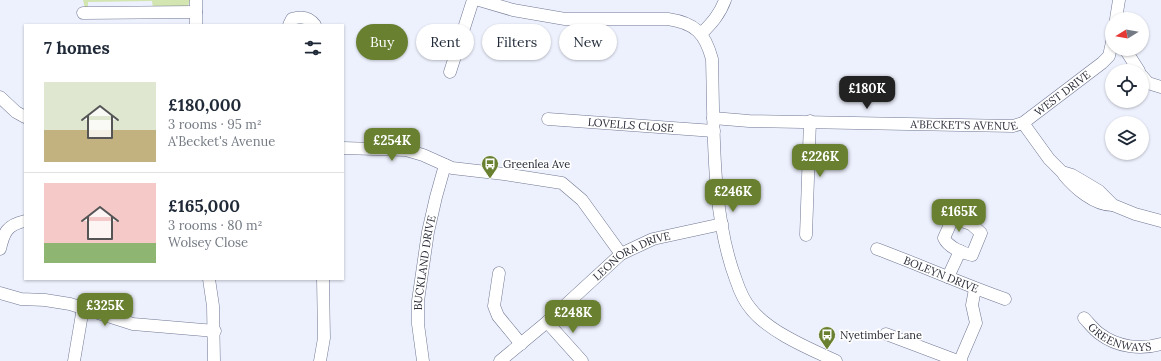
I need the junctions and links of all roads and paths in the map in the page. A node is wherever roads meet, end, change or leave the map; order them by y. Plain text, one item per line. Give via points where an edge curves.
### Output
1 (196, 0) edge
2 (473, 0) edge
3 (479, 0) edge
4 (725, 0) edge
5 (1119, 0) edge
6 (196, 12) junction
7 (1117, 12) edge
8 (83, 13) dead end
9 (196, 24) edge
10 (290, 24) edge
11 (314, 24) edge
12 (701, 34) junction
13 (1109, 56) joint
14 (1129, 56) edge
15 (1132, 60) junction
16 (1135, 64) edge
17 (450, 72) dead end
18 (1149, 83) edge
19 (1161, 87) edge
20 (0, 97) edge
21 (24, 116) edge
22 (713, 118) junction
23 (548, 119) dead end
24 (810, 121) junction
25 (1023, 123) junction
26 (714, 131) junction
27 (344, 148) edge
28 (445, 165) junction
29 (24, 221) edge
30 (1161, 221) edge
31 (722, 224) junction
32 (2, 229) edge
33 (806, 235) dead end
34 (0, 249) edge
35 (877, 249) dead end
36 (960, 251) dead end
37 (621, 254) junction
38 (499, 273) dead end
39 (948, 277) junction
40 (209, 280) edge
41 (323, 280) edge
42 (975, 289) junction
43 (0, 293) edge
44 (1005, 299) dead end
45 (83, 308) junction
46 (1084, 318) dead end
47 (547, 322) junction
48 (215, 331) junction
49 (886, 334) dead end
50 (522, 344) junction
51 (1161, 344) edge
52 (74, 361) edge
53 (214, 361) edge
54 (320, 361) edge
55 (423, 361) edge
56 (500, 361) edge
57 (582, 361) edge
58 (836, 361) edge
59 (959, 361) edge

1 - 6 street
2 - 17 street
3 - 12 street via 513,10 565,18 668,19 688,24
4 - 12 street via 722,11
5 - 7 street
6 - 8 street
6 - 9 street
10 - 11 street via 292,19 304,17
12 - 22 street via 708,44 712,59
13 - 15 street
13 - 25 street, WEST DRIVE via 1102,64
14 - 15 street
15 - 16 street
18 - 19 street
20 - 21 street
22 - 24 street, A'BECKET'S AVENUE
22 - 26 street
23 - 26 street, LOVELLS CLOSE
24 - 25 street, A'BECKET'S AVENUE via 1014,126
24 - 33 street
25 - 30 street via 1048,159 1062,172 1099,191 1113,205
26 - 31 street
27 - 28 street via 406,150
28 - 37 street via 562,183 582,200
28 - 55 street, BUCKLAND DRIVE via 428,232 418,301
29 - 32 street
31 - 37 street, LEONORA DRIVE via 652,239
31 - 58 street via 728,257 739,290 750,309 771,328
32 - 34 street
35 - 39 street, BOLEYN DRIVE
36 - 39 street
37 - 47 street, LEONORA DRIVE
38 - 50 street via 494,306 498,316
39 - 42 street, BOLEYN DRIVE
40 - 48 street
41 - 54 street via 325,315
42 - 44 street, BOLEYN DRIVE
42 - 59 street via 972,305 976,323
43 - 45 street via 21,299 45,300
45 - 48 street via 133,324
45 - 52 street
46 - 51 street, GREENWAYS via 1099,334 1115,343 1136,348
47 - 50 street, LEONORA DRIVE
47 - 57 street
48 - 53 street
49 - 59 street
50 - 56 street, LEONORA DRIVE

